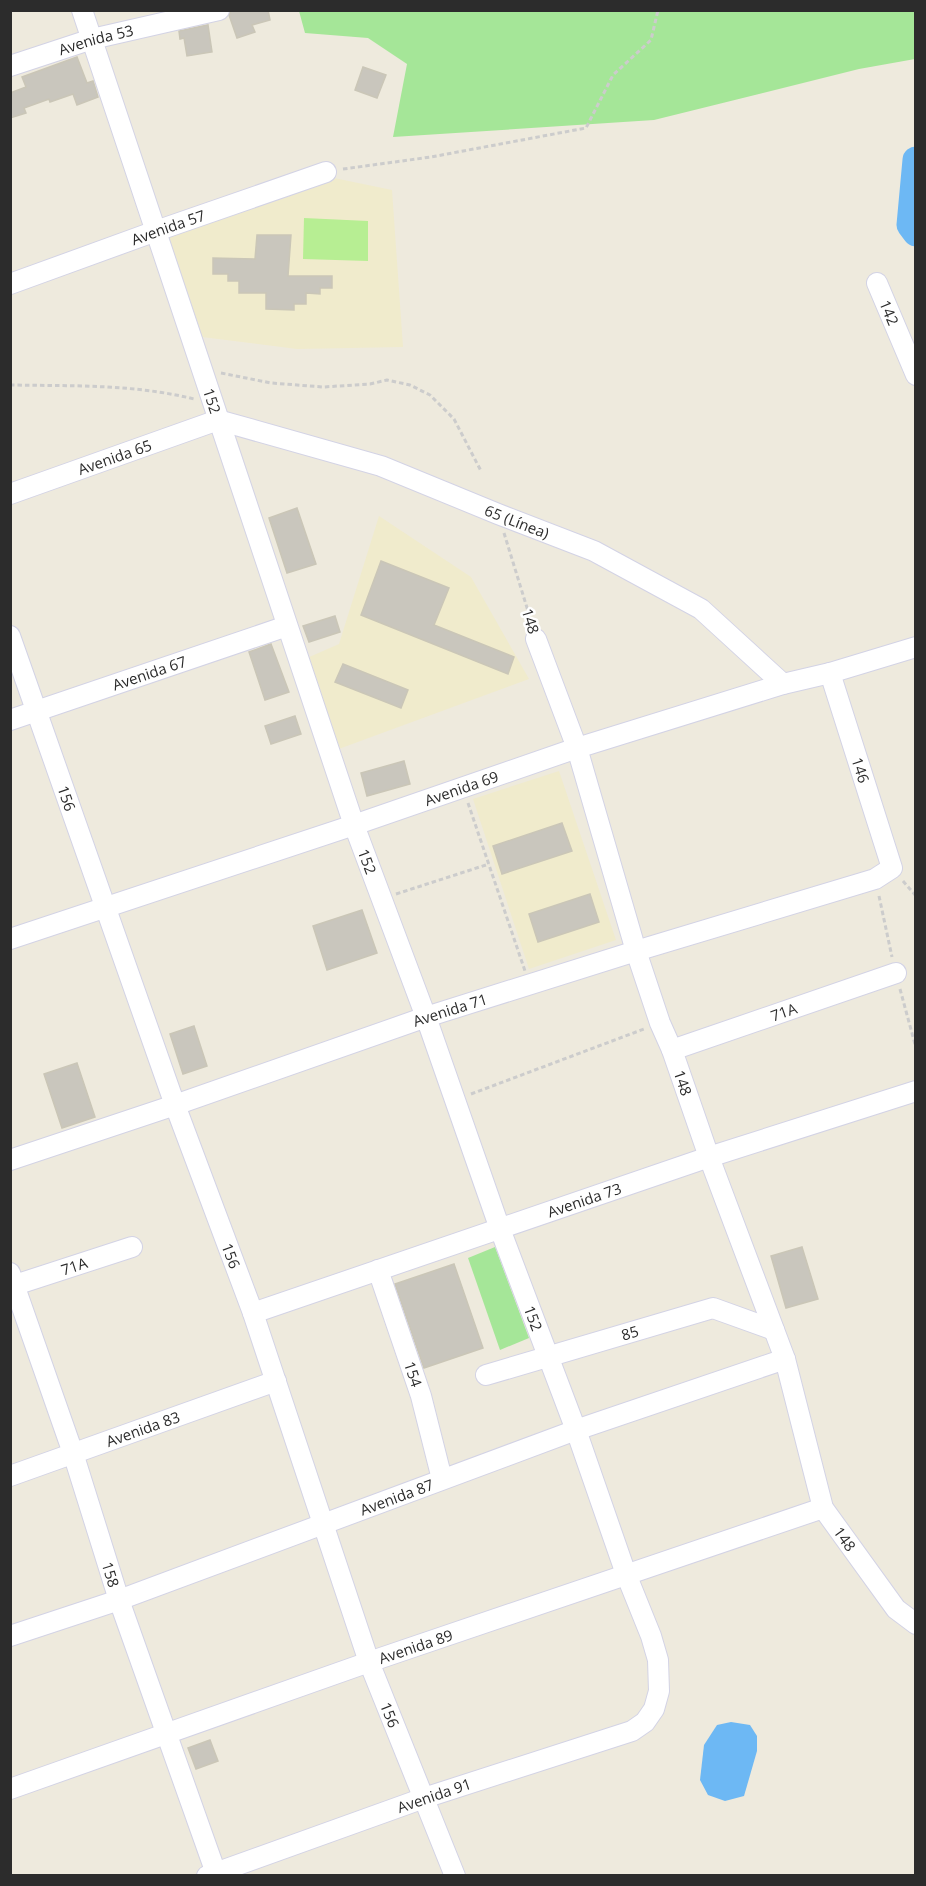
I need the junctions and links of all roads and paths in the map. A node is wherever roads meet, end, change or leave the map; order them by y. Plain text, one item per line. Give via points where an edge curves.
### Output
1 (82, 10) edge
2 (219, 10) edge
3 (658, 10) edge
4 (150, 18) edge
5 (92, 39) junction
6 (10, 66) edge
7 (326, 172) joint
8 (156, 231) junction
9 (876, 283) dead end
10 (10, 284) edge
11 (201, 369) junction
12 (915, 375) edge
13 (10, 385) edge
14 (215, 412) junction
15 (481, 471) dead end
16 (10, 494) edge
17 (498, 514) junction
18 (287, 626) junction
19 (10, 636) edge
20 (536, 639) joint
21 (915, 647) edge
22 (830, 673) junction
23 (783, 684) junction
24 (37, 711) junction
25 (10, 720) edge
26 (577, 748) junction
27 (463, 788) junction
28 (354, 825) junction
29 (489, 864) junction
30 (892, 868) joint
31 (381, 898) junction
32 (106, 907) junction
33 (10, 939) edge
34 (636, 951) junction
35 (896, 973) dead end
36 (530, 986) junction
37 (426, 1017) junction
38 (660, 1023) junction
39 (672, 1050) junction
40 (915, 1091) edge
41 (455, 1100) junction
42 (176, 1106) junction
43 (709, 1157) junction
44 (10, 1160) edge
45 (500, 1229) junction
46 (132, 1247) dead end
47 (378, 1270) junction
48 (13, 1279) edge
49 (253, 1313) junction
50 (774, 1330) junction
51 (547, 1357) junction
52 (785, 1359) junction
53 (486, 1376) dead end
54 (276, 1381) junction
55 (576, 1430) junction
56 (74, 1453) junction
57 (10, 1476) edge
58 (442, 1479) junction
59 (823, 1508) junction
60 (322, 1525) junction
61 (626, 1574) junction
62 (118, 1600) junction
63 (915, 1624) edge
64 (10, 1636) edge
65 (369, 1662) junction
66 (654, 1709) joint
67 (166, 1734) junction
68 (10, 1789) edge
69 (424, 1797) junction
70 (213, 1874) edge
71 (455, 1875) edge

1 - 5 street, 152
2 - 4 street, Avenida 53
3 - 7 path via 651,40 613,75 586,128
4 - 5 street, Avenida 53
5 - 6 street, Avenida 53
5 - 8 street, 152
7 - 8 street, Avenida 57
8 - 10 street, Avenida 57
8 - 11 street, 152
9 - 12 street, 142
11 - 14 street, 152
11 - 15 path via 271,383 323,387 387,380 410,385 430,395 454,419
13 - 14 path via 168,393
14 - 16 street, Avenida 65
14 - 17 street, 65 (Línea) via 381,465
14 - 18 street, 152
17 - 20 path, 148
17 - 23 street, 65 (Línea) via 594,551 701,609
18 - 24 street, Avenida 67
18 - 28 street, 152
19 - 24 street, 156
20 - 26 street, 148
21 - 22 street, Avenida 69
22 - 23 street, Avenida 69
22 - 30 street, 146
23 - 26 street, Avenida 69
24 - 25 street, Avenida 67
24 - 32 street, 156
26 - 27 street, Avenida 69
26 - 34 street, 148
27 - 28 street, Avenida 69
27 - 29 path
28 - 31 street, 152
28 - 32 street, Avenida 69
29 - 31 path
29 - 36 path
30 - 34 street, Avenida 71 via 875,879
31 - 37 street, 152
32 - 33 street, Avenida 69
32 - 42 street, 156
34 - 36 street, Avenida 71
34 - 38 street, 148
35 - 39 street, 71A
36 - 37 street, Avenida 71
37 - 41 street, 152
37 - 42 street, Avenida 71
38 - 39 street, 148
38 - 41 path
39 - 43 street, 148
40 - 43 street, Avenida 73
41 - 45 street, 152
42 - 44 street, Avenida 71
42 - 49 street, 156
43 - 45 street, Avenida 73
43 - 50 street, 148
45 - 47 street, Avenida 73
45 - 51 street, 152
46 - 48 street, 71A
47 - 49 street, Avenida 73
47 - 58 street, 154 via 421,1396
48 - 56 street, 158
49 - 54 street, 156
50 - 51 street, 85 via 712,1308
50 - 52 street, 148
51 - 53 street, 85
51 - 55 street, 152
52 - 55 street, Avenida 87
52 - 59 street, 148
54 - 56 street, Avenida 83
54 - 60 street, 156
55 - 58 street, Avenida 87
55 - 61 street, 152
56 - 57 street, Avenida 83
56 - 62 street, 158
58 - 60 street, Avenida 87
59 - 61 street, Avenida 89
59 - 63 street, 148 via 896,1608
60 - 62 street, Avenida 87
60 - 65 street, 156
61 - 65 street, Avenida 89
61 - 66 street, 152 via 658,1660 659,1691
62 - 64 street, Avenida 87
62 - 67 street, 158
65 - 67 street, Avenida 89
65 - 69 street, 156
66 - 69 street, Avenida 91 via 632,1731
67 - 68 street, Avenida 89
67 - 70 street, 158
69 - 70 street, Avenida 91
69 - 71 street, 156

